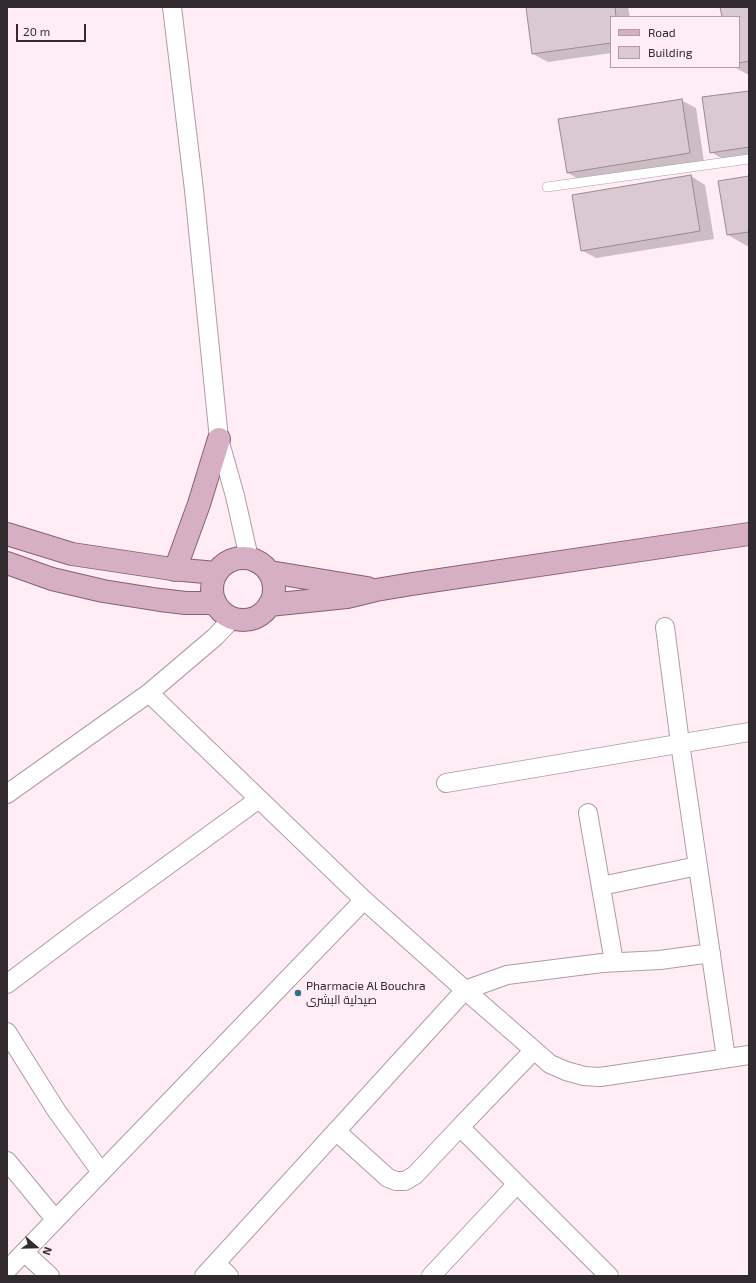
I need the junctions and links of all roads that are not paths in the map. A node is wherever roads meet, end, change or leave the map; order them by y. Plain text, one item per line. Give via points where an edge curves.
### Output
1 (172, 7) edge
2 (749, 159) edge
3 (547, 187) dead end
4 (219, 439) junction
5 (7, 534) edge
6 (749, 534) edge
7 (249, 558) junction
8 (7, 563) edge
9 (175, 570) junction
10 (270, 572) junction
11 (216, 573) junction
12 (376, 590) junction
13 (214, 603) junction
14 (269, 605) junction
15 (232, 619) junction
16 (665, 627) dead end
17 (149, 693) junction
18 (749, 732) edge
19 (680, 743) junction
20 (446, 783) dead end
21 (7, 794) edge
22 (259, 799) junction
23 (588, 813) dead end
24 (698, 866) junction
25 (601, 886) junction
26 (364, 900) junction
27 (711, 953) junction
28 (614, 962) junction
29 (7, 984) edge
30 (464, 990) junction
31 (7, 1032) edge
32 (534, 1050) junction
33 (749, 1055) edge
34 (726, 1058) junction
35 (460, 1128) junction
36 (336, 1131) junction
37 (7, 1161) edge
38 (101, 1172) junction
39 (517, 1184) junction
40 (55, 1220) junction
41 (24, 1252) junction
42 (216, 1263) junction
43 (7, 1270) edge
44 (50, 1276) edge
45 (204, 1276) edge
46 (229, 1276) edge
47 (430, 1276) edge
48 (609, 1276) edge

1 - 4 street via 194,190
2 - 3 lane
4 - 7 street
4 - 9 main road
5 - 9 main road via 72,554
6 - 12 main road
7 - 10 main road
7 - 11 main road via 230,560
8 - 13 main road via 52,579 103,592 186,603
9 - 11 main road
10 - 12 main road
10 - 14 main road via 274,585
11 - 13 main road via 212,585
12 - 14 main road via 347,597
13 - 15 main road
14 - 15 main road via 253,618
15 - 17 street via 215,637
16 - 19 street
17 - 21 street
17 - 22 street
18 - 19 street
19 - 20 street
19 - 24 street
22 - 26 street
22 - 29 street
23 - 25 street
24 - 25 street
24 - 27 street
25 - 28 street
26 - 30 street
26 - 38 street
27 - 28 street via 660,960
27 - 34 street
28 - 30 street via 507,975
30 - 32 street
30 - 36 street
31 - 38 street via 56,1110
32 - 34 street via 550,1064 566,1071 600,1077
32 - 35 street
33 - 34 street
35 - 36 street via 415,1175 405,1181 388,1178
35 - 39 street
36 - 42 street
37 - 40 street
38 - 40 street
39 - 47 street
39 - 48 street
40 - 41 street
41 - 43 street
41 - 44 street
42 - 45 street
42 - 46 street

